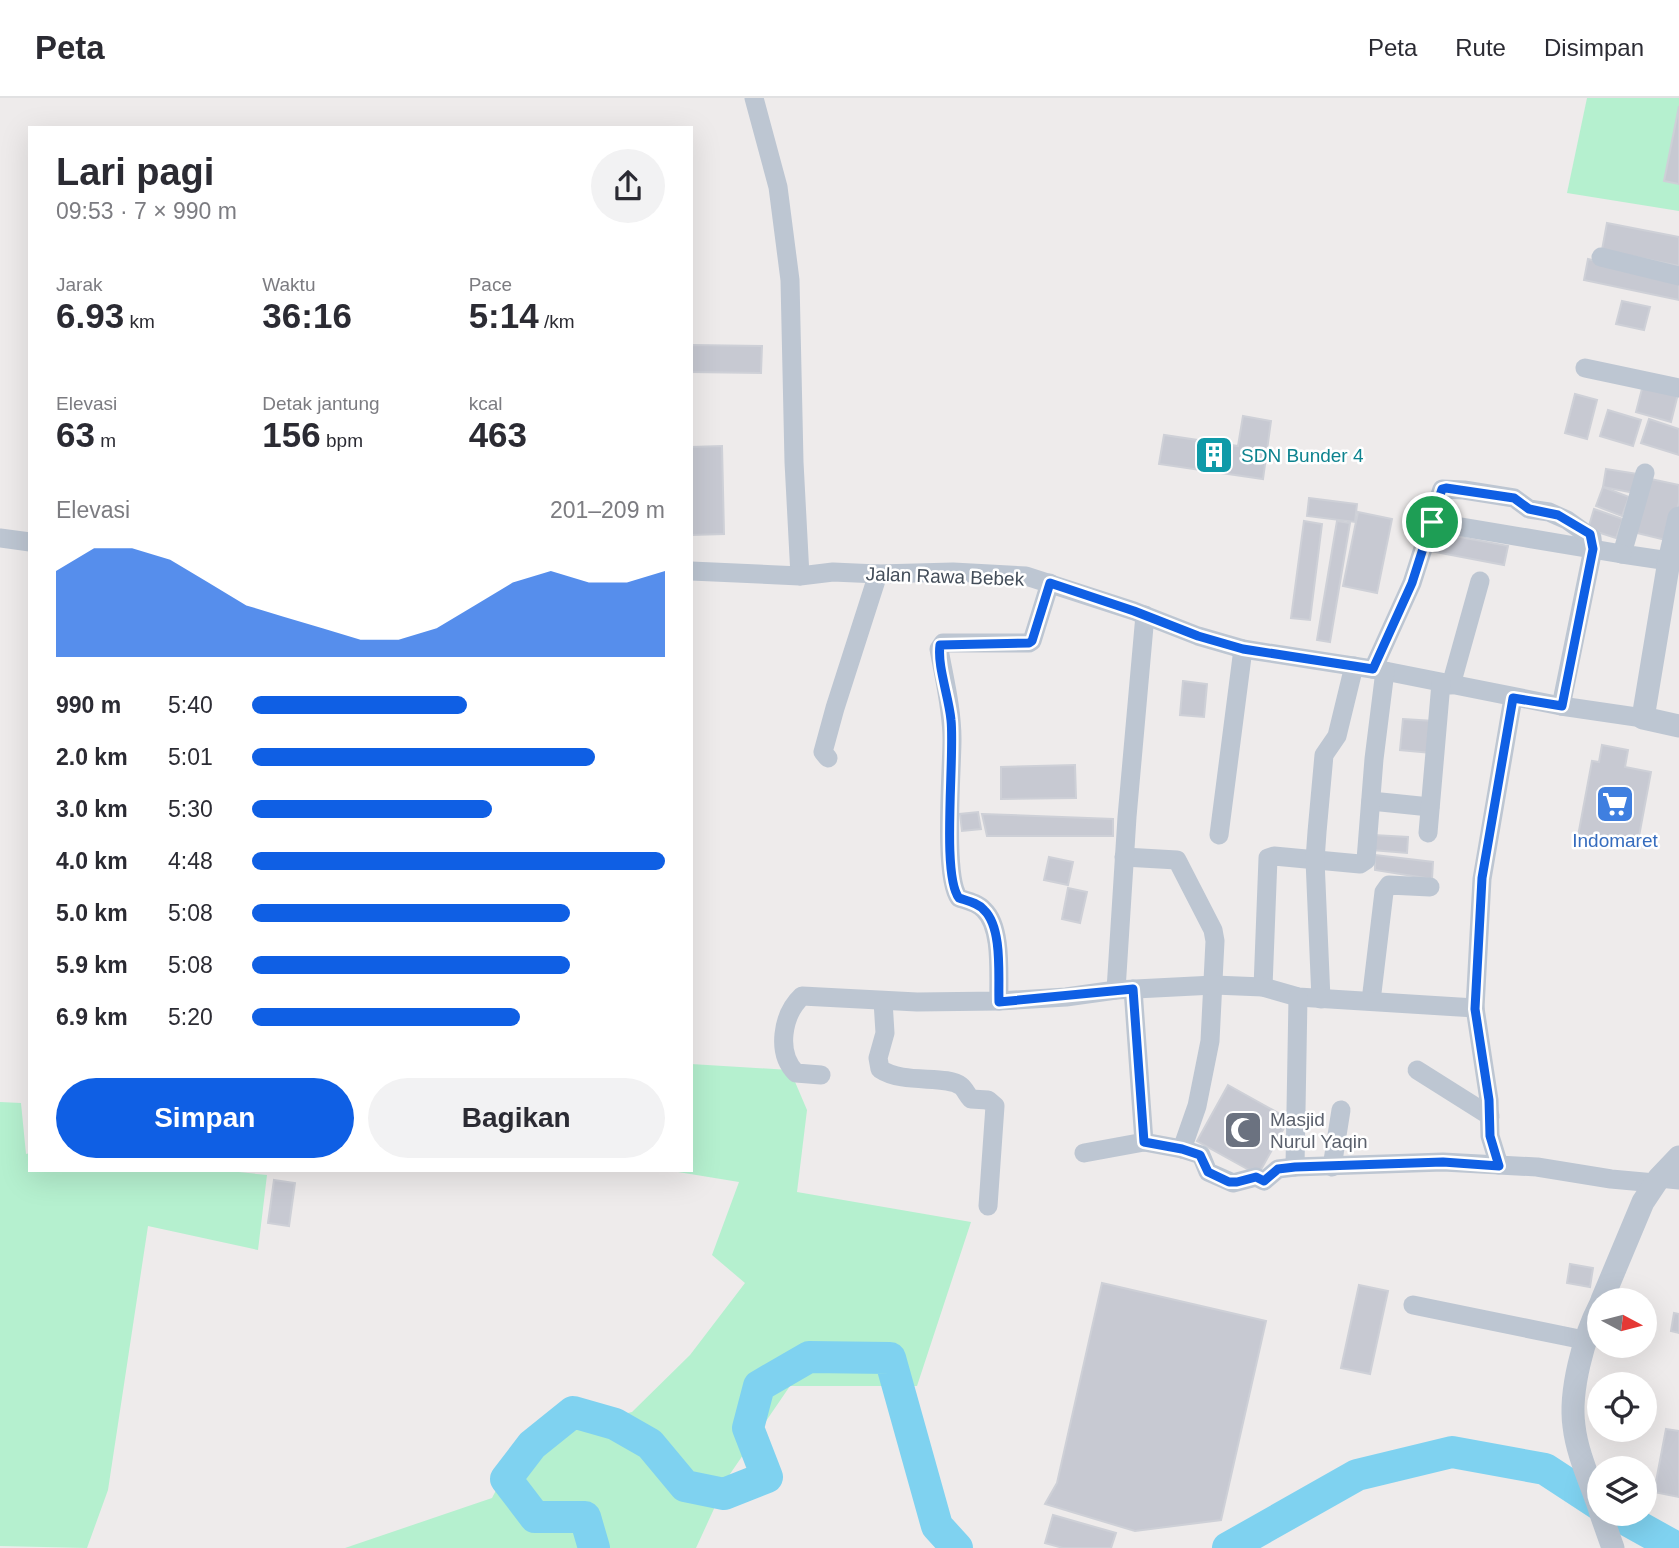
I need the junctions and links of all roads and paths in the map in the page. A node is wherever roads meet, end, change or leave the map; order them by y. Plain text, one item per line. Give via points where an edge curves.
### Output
1 (754, 98) edge
2 (1601, 257) dead end
3 (1679, 276) edge
4 (1586, 368) dead end
5 (1679, 388) edge
6 (1645, 474) dead end
7 (1679, 518) edge
8 (1432, 522) junction
9 (0, 538) edge
10 (28, 542) edge
11 (1593, 549) junction
12 (1622, 554) junction
13 (1669, 561) junction
14 (693, 571) edge
15 (878, 574) junction
16 (800, 576) junction
17 (1480, 581) dead end
18 (1050, 583) junction
19 (1145, 615) junction
20 (1243, 649) junction
21 (1371, 669) junction
22 (1446, 684) junction
23 (1513, 698) junction
24 (1562, 706) junction
25 (1643, 718) junction
26 (1679, 726) edge
27 (828, 758) dead end
28 (1371, 800) junction
29 (1430, 807) junction
30 (1428, 833) dead end
31 (1219, 835) dead end
32 (1124, 857) junction
33 (1315, 860) junction
34 (1430, 887) dead end
35 (1214, 985) junction
36 (1263, 987) junction
37 (1125, 990) junction
38 (1298, 997) junction
39 (1321, 999) junction
40 (883, 1001) junction
41 (1371, 1001) junction
42 (999, 1002) junction
43 (1475, 1009) junction
44 (1417, 1070) dead end
45 (821, 1074) dead end
46 (1341, 1110) dead end
47 (1490, 1116) junction
48 (1144, 1142) junction
49 (1182, 1149) junction
50 (1084, 1153) dead end
51 (1679, 1157) edge
52 (1499, 1166) junction
53 (1295, 1167) junction
54 (1332, 1167) junction
55 (1665, 1180) edge
56 (988, 1206) dead end
57 (1607, 1288) edge
58 (1413, 1305) dead end
59 (1587, 1333) edge
60 (1584, 1340) junction
61 (1587, 1471) edge
62 (1605, 1526) edge
63 (1611, 1544) edge

1 - 16 street via 778,187 790,280
2 - 3 street
4 - 5 street
6 - 12 street
7 - 13 street
8 - 11 street
8 - 11 street via 1443,488 1514,498 1529,509 1558,515 1590,534
8 - 21 street via 1412,583
9 - 10 street
11 - 12 street
11 - 24 street
12 - 13 street
13 - 25 street
14 - 16 street, Jalan Rawa Bebek
15 - 16 street, Jalan Rawa Bebek
15 - 18 street, Jalan Rawa Bebek via 1003,574
15 - 27 street via 835,708 824,752
17 - 22 street
18 - 19 street, Jalan Rawa Bebek
18 - 42 street via 1029,643 943,643 939,649 951,719 954,885 959,898 987,911 993,926
19 - 20 street, Jalan Rawa Bebek
19 - 32 street
20 - 21 street, Jalan Rawa Bebek
20 - 31 street
21 - 22 street, Jalan Rawa Bebek
21 - 28 street
21 - 33 street via 1324,755
22 - 23 street, Jalan Rawa Bebek
22 - 29 street
23 - 24 street, Jalan Rawa Bebek
23 - 43 street via 1482,878
24 - 25 street, Jalan Rawa Bebek
25 - 26 street
28 - 29 street
28 - 33 street via 1366,860 1360,864
29 - 30 street
32 - 35 street via 1177,860 1213,930
32 - 37 street
33 - 36 street via 1268,858
33 - 39 street
34 - 41 street via 1389,885 1384,892
35 - 36 street
35 - 37 street
35 - 49 street via 1203,1082
36 - 38 street
37 - 42 street
37 - 48 street
38 - 39 street
38 - 53 street
39 - 41 street
40 - 42 street
40 - 45 street via 799,998 786,1024 782,1051 796,1073
40 - 56 street via 880,1069 912,1080 957,1084 971,1099 988,1100 995,1106
41 - 43 street
43 - 47 street
44 - 47 street
46 - 54 street
47 - 52 street via 1490,1136
48 - 49 street
48 - 50 street
49 - 53 street via 1200,1155 1208,1172 1233,1183 1256,1177 1266,1181 1278,1169
51 - 55 street
52 - 54 street via 1443,1162
52 - 55 street via 1611,1179
53 - 54 street
55 - 57 street via 1643,1202
58 - 60 street
59 - 60 street
60 - 61 street via 1574,1426
62 - 63 street

